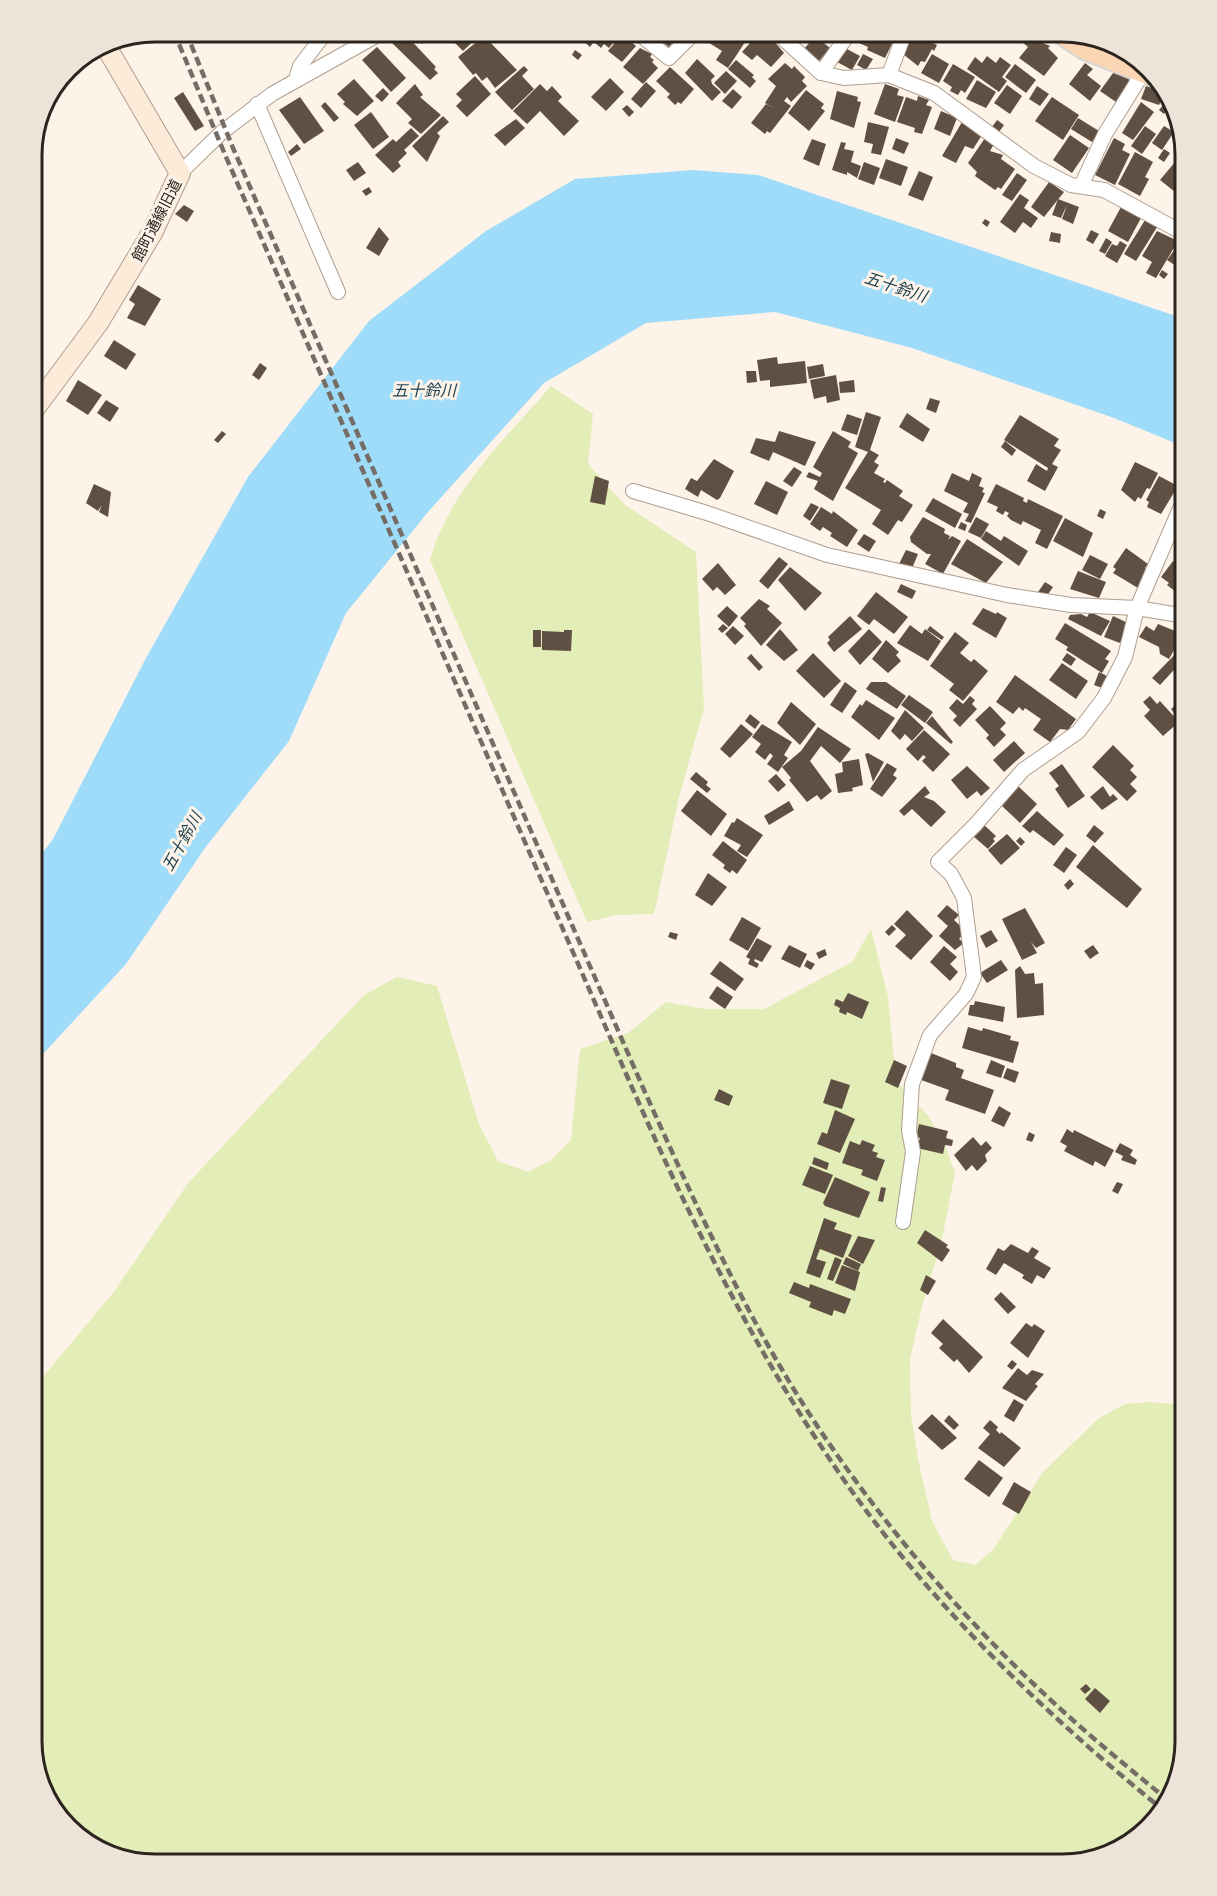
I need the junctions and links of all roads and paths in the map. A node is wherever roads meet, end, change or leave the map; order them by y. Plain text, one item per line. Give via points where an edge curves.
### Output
1 (318, 42) edge
2 (365, 42) edge
3 (649, 42) edge
4 (685, 42) edge
5 (787, 42) edge
6 (843, 42) edge
7 (901, 42) edge
8 (1078, 43) edge
9 (109, 52) edge
10 (1128, 63) edge
11 (821, 73) junction
12 (1139, 73) edge
13 (889, 75) junction
14 (296, 80) junction
15 (257, 104) junction
16 (180, 173) junction
17 (1081, 186) junction
18 (1175, 229) edge
19 (338, 292) dead end
20 (42, 399) edge
21 (633, 490) dead end
22 (1175, 520) edge
23 (1137, 608) junction
24 (1175, 614) edge
25 (903, 1222) dead end

1 - 14 street via 300,66
2 - 14 street, 館町通線旧道
3 - 4 street via 669,58
5 - 11 street
6 - 11 street
7 - 13 street
8 - 10 main road
9 - 16 street
11 - 13 street via 844,78
12 - 17 street
13 - 17 street via 934,93 1034,166
14 - 15 street, 館町通線旧道
15 - 16 street, 館町通線旧道
15 - 19 street
16 - 20 street, 館町通線旧道 via 152,233 98,323
17 - 18 street via 1104,190
21 - 23 street via 827,555 1007,595 1071,605
22 - 23 street
23 - 24 street
23 - 25 street via 1125,657 1104,698 1078,732 1023,770 938,862 951,874 964,898 974,976 966,994 930,1035 912,1084 909,1130 913,1152

